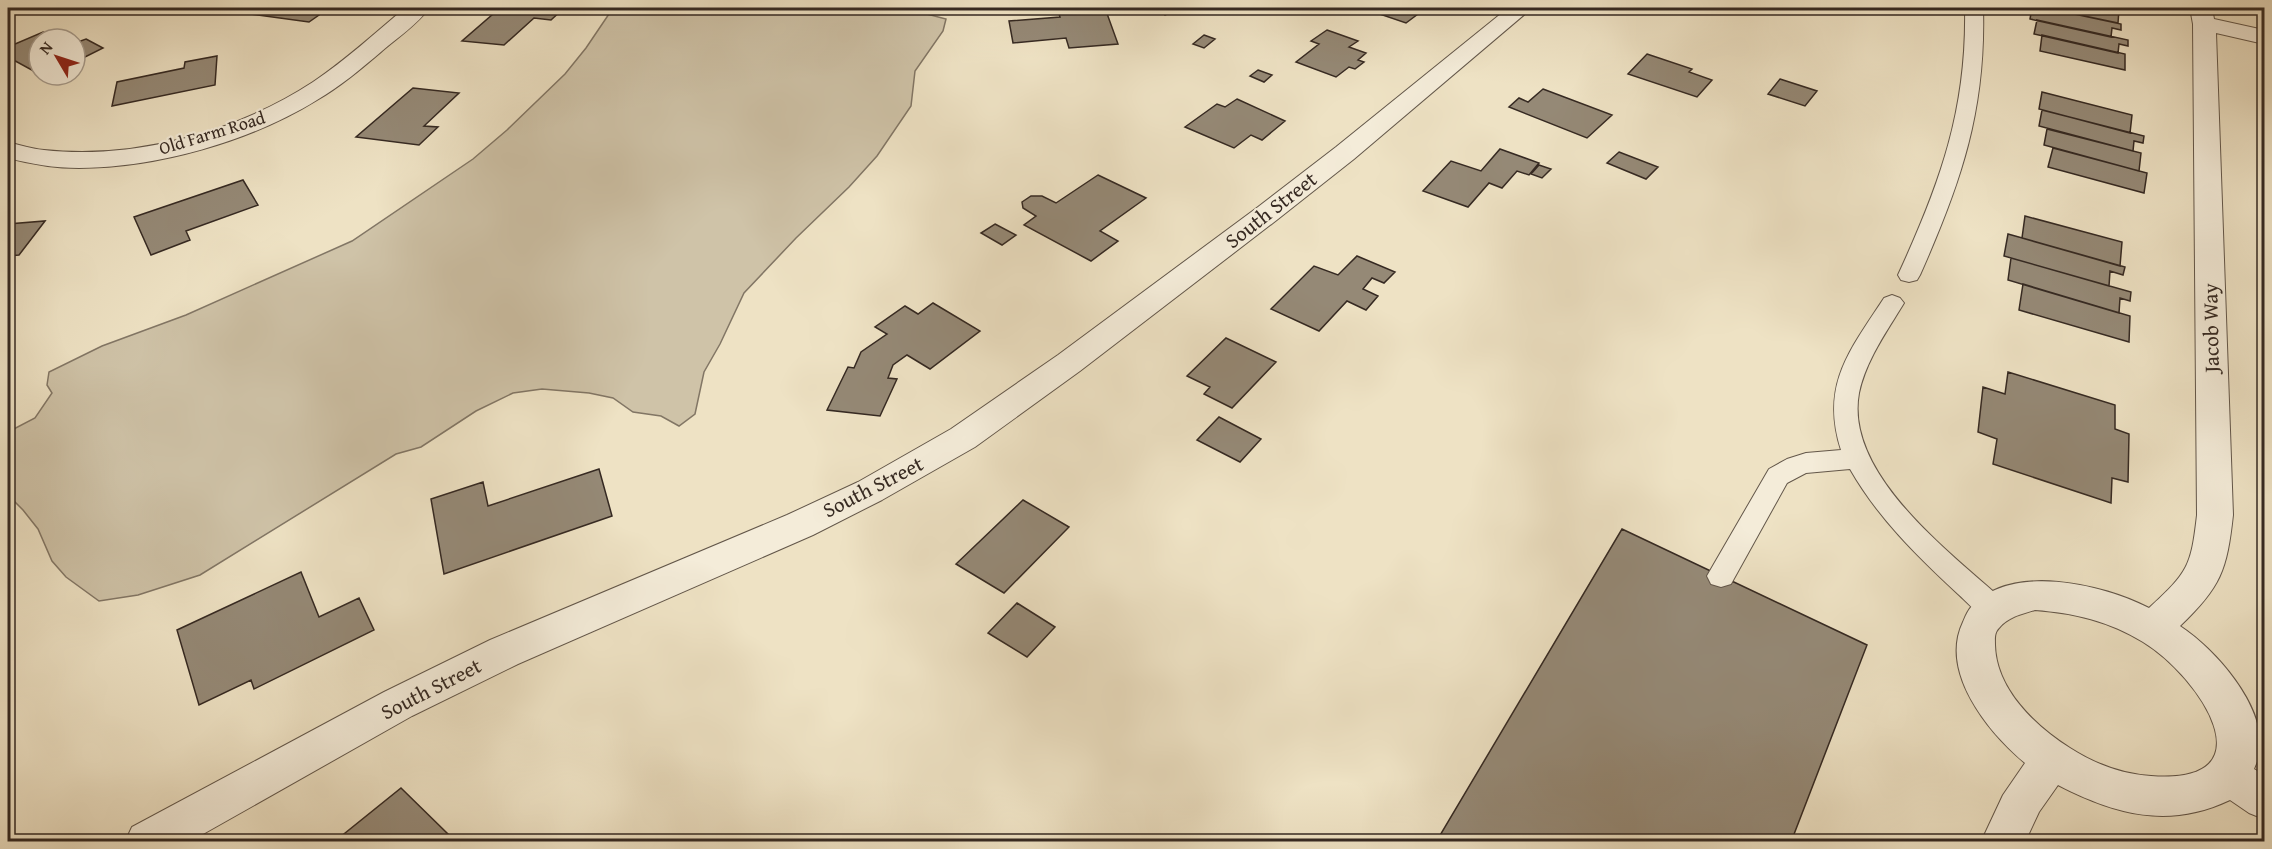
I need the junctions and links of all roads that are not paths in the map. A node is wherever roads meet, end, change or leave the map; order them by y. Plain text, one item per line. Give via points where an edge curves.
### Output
1 (418, 8) edge
2 (1521, 8) edge
3 (1974, 8) edge
4 (2202, 16) edge
5 (2265, 37) edge
6 (8, 150) edge
7 (1909, 275) dead end
8 (1892, 303) dead end
9 (1856, 459) junction
10 (1720, 576) dead end
11 (1993, 608) junction
12 (2152, 628) junction
13 (2053, 760) junction
14 (2230, 776) junction
15 (2265, 799) edge
16 (147, 842) edge
17 (2003, 842) edge

1 - 6 street, Old Farm Road via 322,87 235,130 123,157 59,159
2 - 16 street, South Street via 1269,213 963,438 800,525 504,652 388,710
3 - 7 lane via 1976,43 1965,132
4 - 5 street
4 - 12 street, Jacob Way via 2215,515 2207,564 2200,577
8 - 9 lane via 1854,372 1846,396 1845,415
9 - 10 lane via 1814,460 1778,476
9 - 11 lane via 1906,525
11 - 12 street via 2019,597 2053,595 2112,608
11 - 13 street via 1983,618 1974,643 1979,675 2006,718
12 - 14 street via 2209,675 2232,711 2241,747
13 - 14 street via 2103,785 2156,798 2201,794 2218,787
13 - 17 street via 2035,781
14 - 15 street

